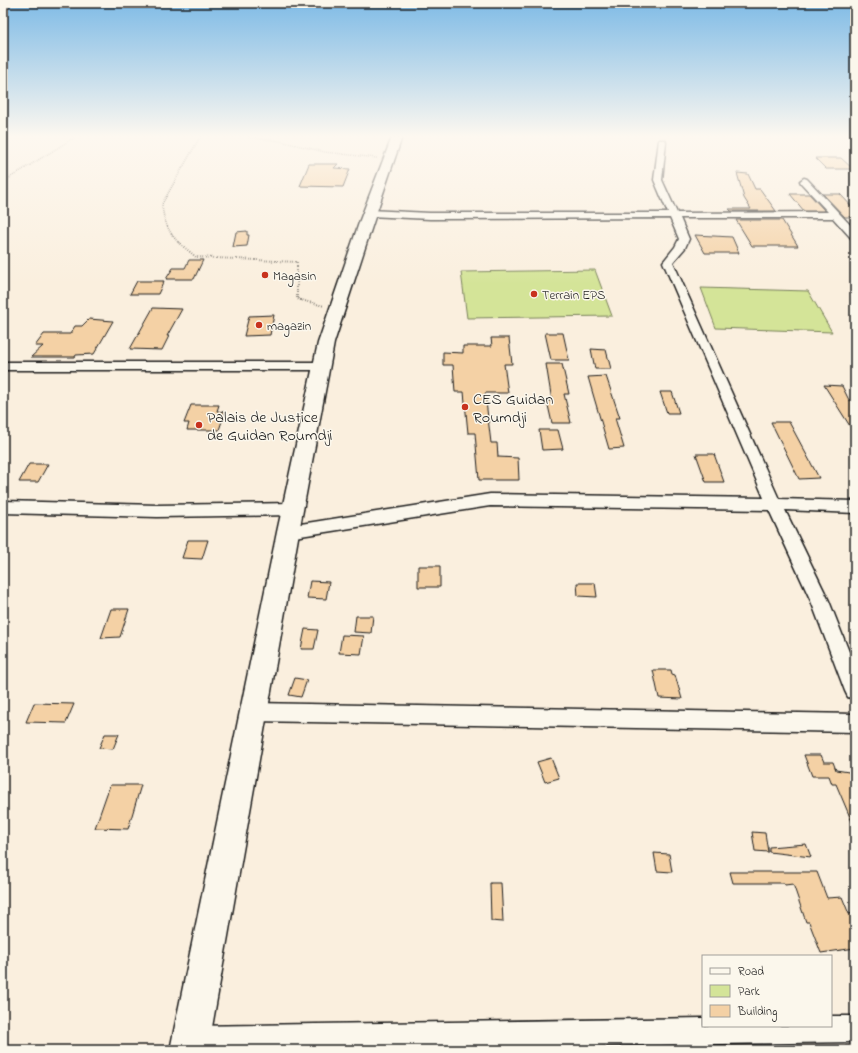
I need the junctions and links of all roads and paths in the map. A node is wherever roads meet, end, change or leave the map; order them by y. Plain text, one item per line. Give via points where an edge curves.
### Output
1 (172, 186) edge
2 (379, 186) edge
3 (661, 186) edge
4 (809, 186) edge
5 (369, 214) junction
6 (675, 215) junction
7 (837, 215) junction
8 (855, 236) edge
9 (338, 309) junction
10 (3, 366) edge
11 (322, 366) junction
12 (774, 504) junction
13 (3, 507) edge
14 (855, 507) edge
15 (292, 509) junction
16 (288, 532) junction
17 (855, 691) edge
18 (253, 712) junction
19 (855, 723) edge
20 (855, 1030) edge
21 (190, 1045) edge

1 - 9 path via 162,204 162,214 172,234 185,251 196,257 297,262 297,299
2 - 5 highway
3 - 6 street
4 - 7 street
5 - 6 street
5 - 9 highway
6 - 7 street
6 - 12 street via 684,239 668,262
7 - 8 street
9 - 11 highway via 326,343
10 - 11 street
11 - 15 highway
12 - 14 street
12 - 16 street via 490,500
12 - 17 street via 820,601
13 - 15 street
15 - 16 highway
16 - 18 highway
18 - 19 street
18 - 21 highway
20 - 21 street

